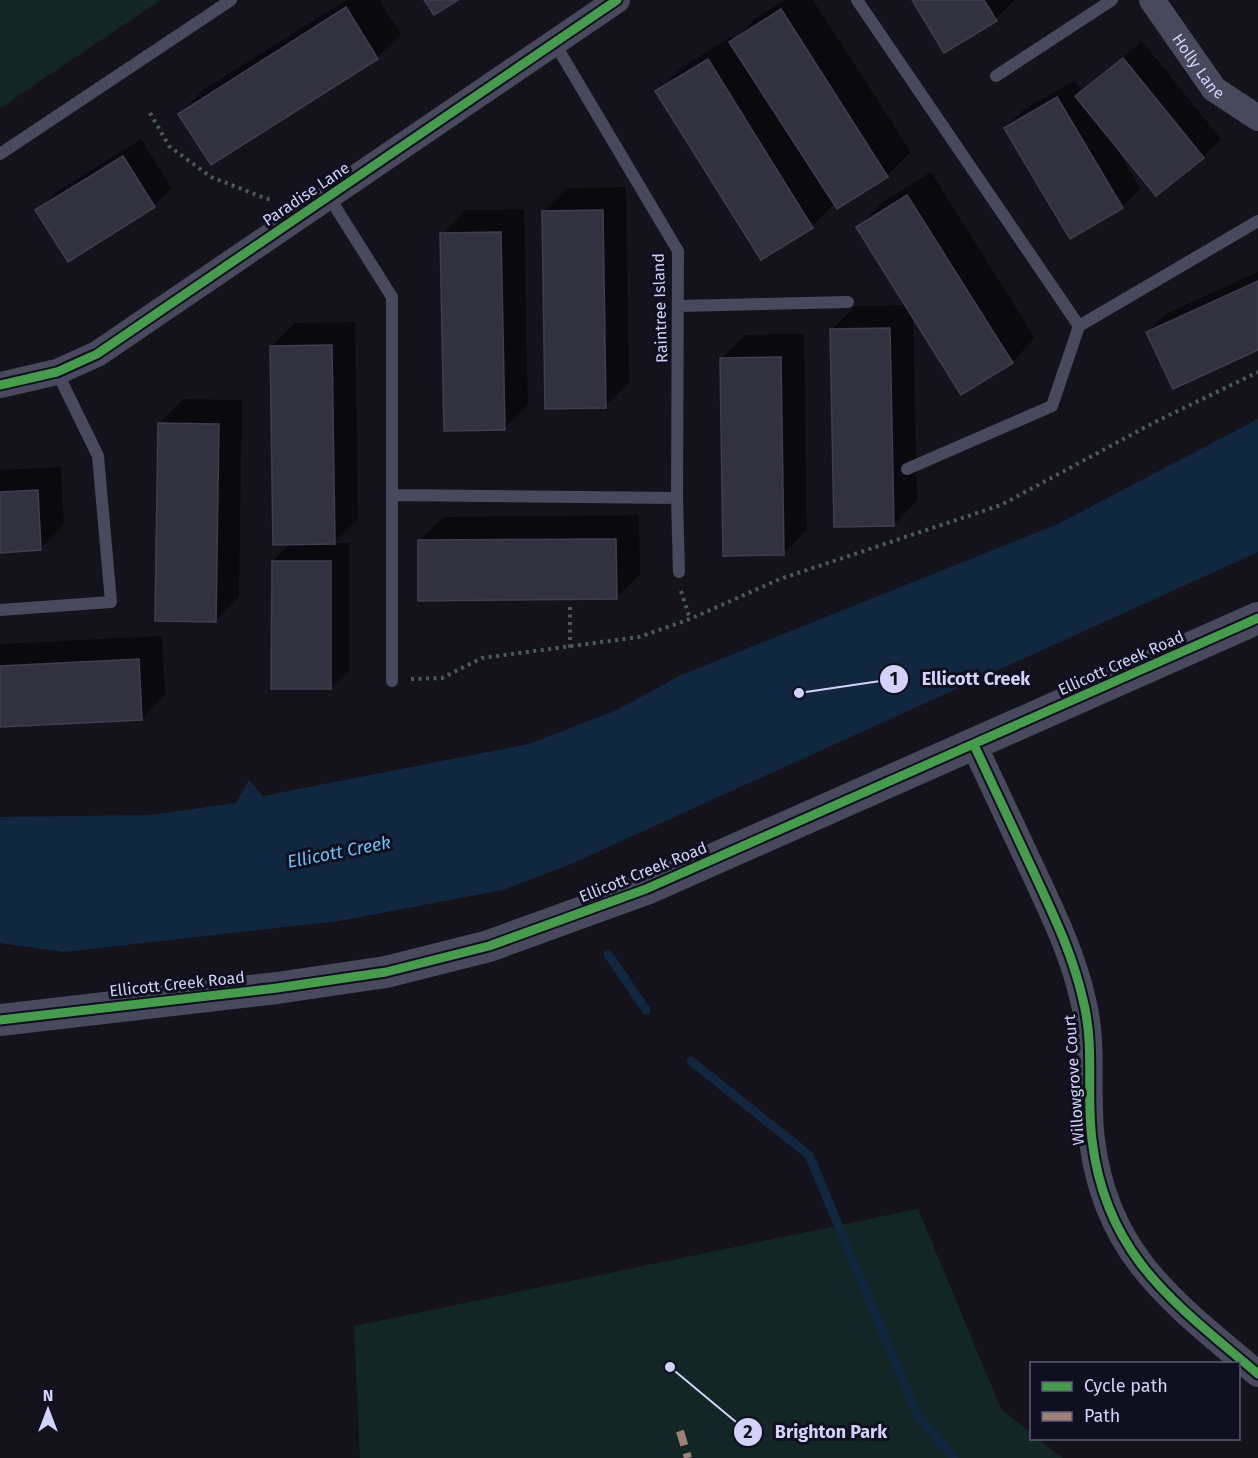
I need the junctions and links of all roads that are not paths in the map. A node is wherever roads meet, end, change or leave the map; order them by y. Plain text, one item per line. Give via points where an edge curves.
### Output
1 (231, 0) edge
2 (617, 0) edge
3 (857, 0) edge
4 (1112, 0) edge
5 (1152, 0) edge
6 (554, 42) junction
7 (996, 76) dead end
8 (1258, 118) edge
9 (0, 154) edge
10 (329, 196) junction
11 (1258, 221) edge
12 (848, 302) dead end
13 (679, 306) junction
14 (1079, 326) junction
15 (57, 372) junction
16 (0, 385) edge
17 (907, 469) dead end
18 (394, 495) junction
19 (677, 498) junction
20 (679, 572) dead end
21 (0, 610) edge
22 (1258, 618) edge
23 (392, 681) road end
24 (974, 745) junction
25 (0, 1020) edge
26 (1258, 1374) edge

1 - 9 lane
2 - 6 street, Paradise Lane
3 - 14 lane
4 - 7 lane
5 - 8 street, Holly Lane via 1214,89
6 - 10 street, Paradise Lane
6 - 13 lane, Raintree Island via 678,251
10 - 15 street, Paradise Lane via 97,354
10 - 18 lane via 392,297
11 - 14 lane
12 - 13 lane
13 - 19 lane, Raintree Island
14 - 17 lane via 1052,406
15 - 16 street, Paradise Lane
15 - 21 lane via 98,456 111,602
18 - 19 lane
18 - 23 lane
19 - 20 lane, Raintree Island
22 - 24 street, Ellicott Creek Road
24 - 25 street, Ellicott Creek Road via 646,889 489,946 386,972
24 - 26 street, Willowgrove Court via 1072,957 1084,1002 1090,1048 1092,1139 1101,1184 1117,1227 1164,1294

